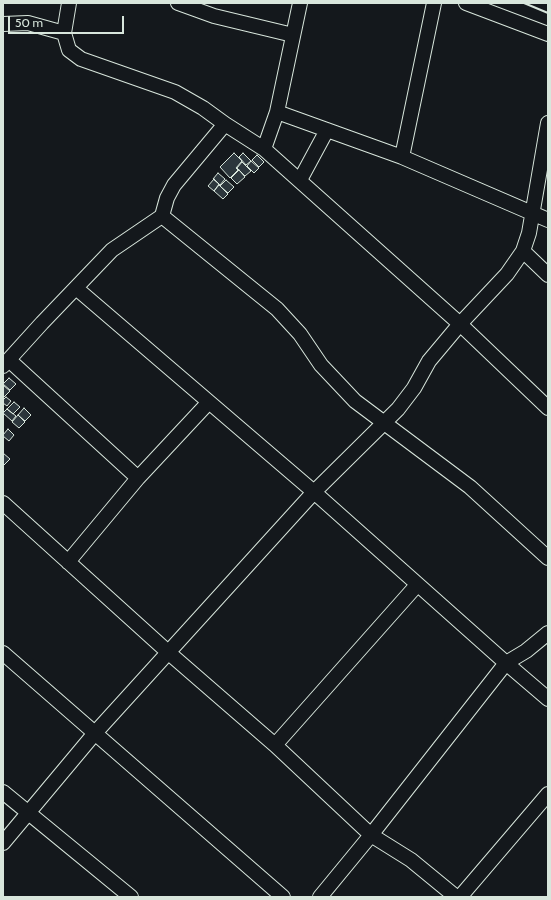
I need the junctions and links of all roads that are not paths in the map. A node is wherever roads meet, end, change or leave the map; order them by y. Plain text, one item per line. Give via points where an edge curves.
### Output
1 (69, 3) edge
2 (178, 3) edge
3 (300, 3) edge
4 (434, 3) edge
5 (466, 3) edge
6 (3, 24) edge
7 (64, 33) junction
8 (548, 34) edge
9 (293, 36) junction
10 (278, 112) junction
11 (548, 123) edge
12 (225, 124) junction
13 (327, 130) junction
14 (264, 149) junction
15 (402, 157) junction
16 (300, 180) junction
17 (531, 214) junction
18 (162, 216) junction
19 (548, 220) edge
20 (523, 251) junction
21 (548, 275) edge
22 (76, 288) junction
23 (460, 324) junction
24 (6, 363) edge
25 (209, 402) junction
26 (548, 408) edge
27 (384, 423) junction
28 (138, 478) junction
29 (314, 492) junction
30 (3, 503) edge
31 (548, 558) edge
32 (68, 562) junction
33 (417, 585) junction
34 (548, 633) edge
35 (3, 653) edge
36 (169, 653) junction
37 (506, 663) junction
38 (548, 699) edge
39 (95, 733) junction
40 (275, 745) junction
41 (3, 792) edge
42 (548, 794) edge
43 (27, 813) junction
44 (371, 835) junction
45 (3, 843) edge
46 (131, 897) edge
47 (282, 897) edge
48 (320, 897) edge
49 (456, 897) edge
50 (460, 897) edge

1 - 7 street
2 - 9 street via 214,16
3 - 9 street
4 - 15 street
5 - 8 street
6 - 7 street via 28,23
7 - 12 street via 69,50 81,59 175,92
9 - 10 street
10 - 13 street
10 - 14 street
11 - 17 street
12 - 14 street
12 - 18 street via 174,185
13 - 15 street
13 - 16 street
14 - 16 street
15 - 17 street
16 - 23 street
17 - 19 street
17 - 20 street via 529,233
18 - 22 street via 112,250
18 - 27 street via 277,309 300,334 326,370 355,401
20 - 21 street
20 - 23 street via 507,274
22 - 24 street
22 - 25 street
23 - 26 street
23 - 27 street via 429,361 414,388 398,409
24 - 28 street
25 - 28 street
25 - 29 street
27 - 29 street
27 - 31 street via 470,487
28 - 32 street
29 - 33 street
29 - 36 street
30 - 32 street
32 - 36 street
33 - 37 street
33 - 40 street
34 - 37 street
35 - 39 street
36 - 39 street
36 - 40 street
37 - 38 street
37 - 44 street
39 - 43 street
39 - 47 street
40 - 44 street
41 - 43 street
42 - 50 street
43 - 45 street
43 - 46 street
44 - 48 street
44 - 49 street via 411,860

